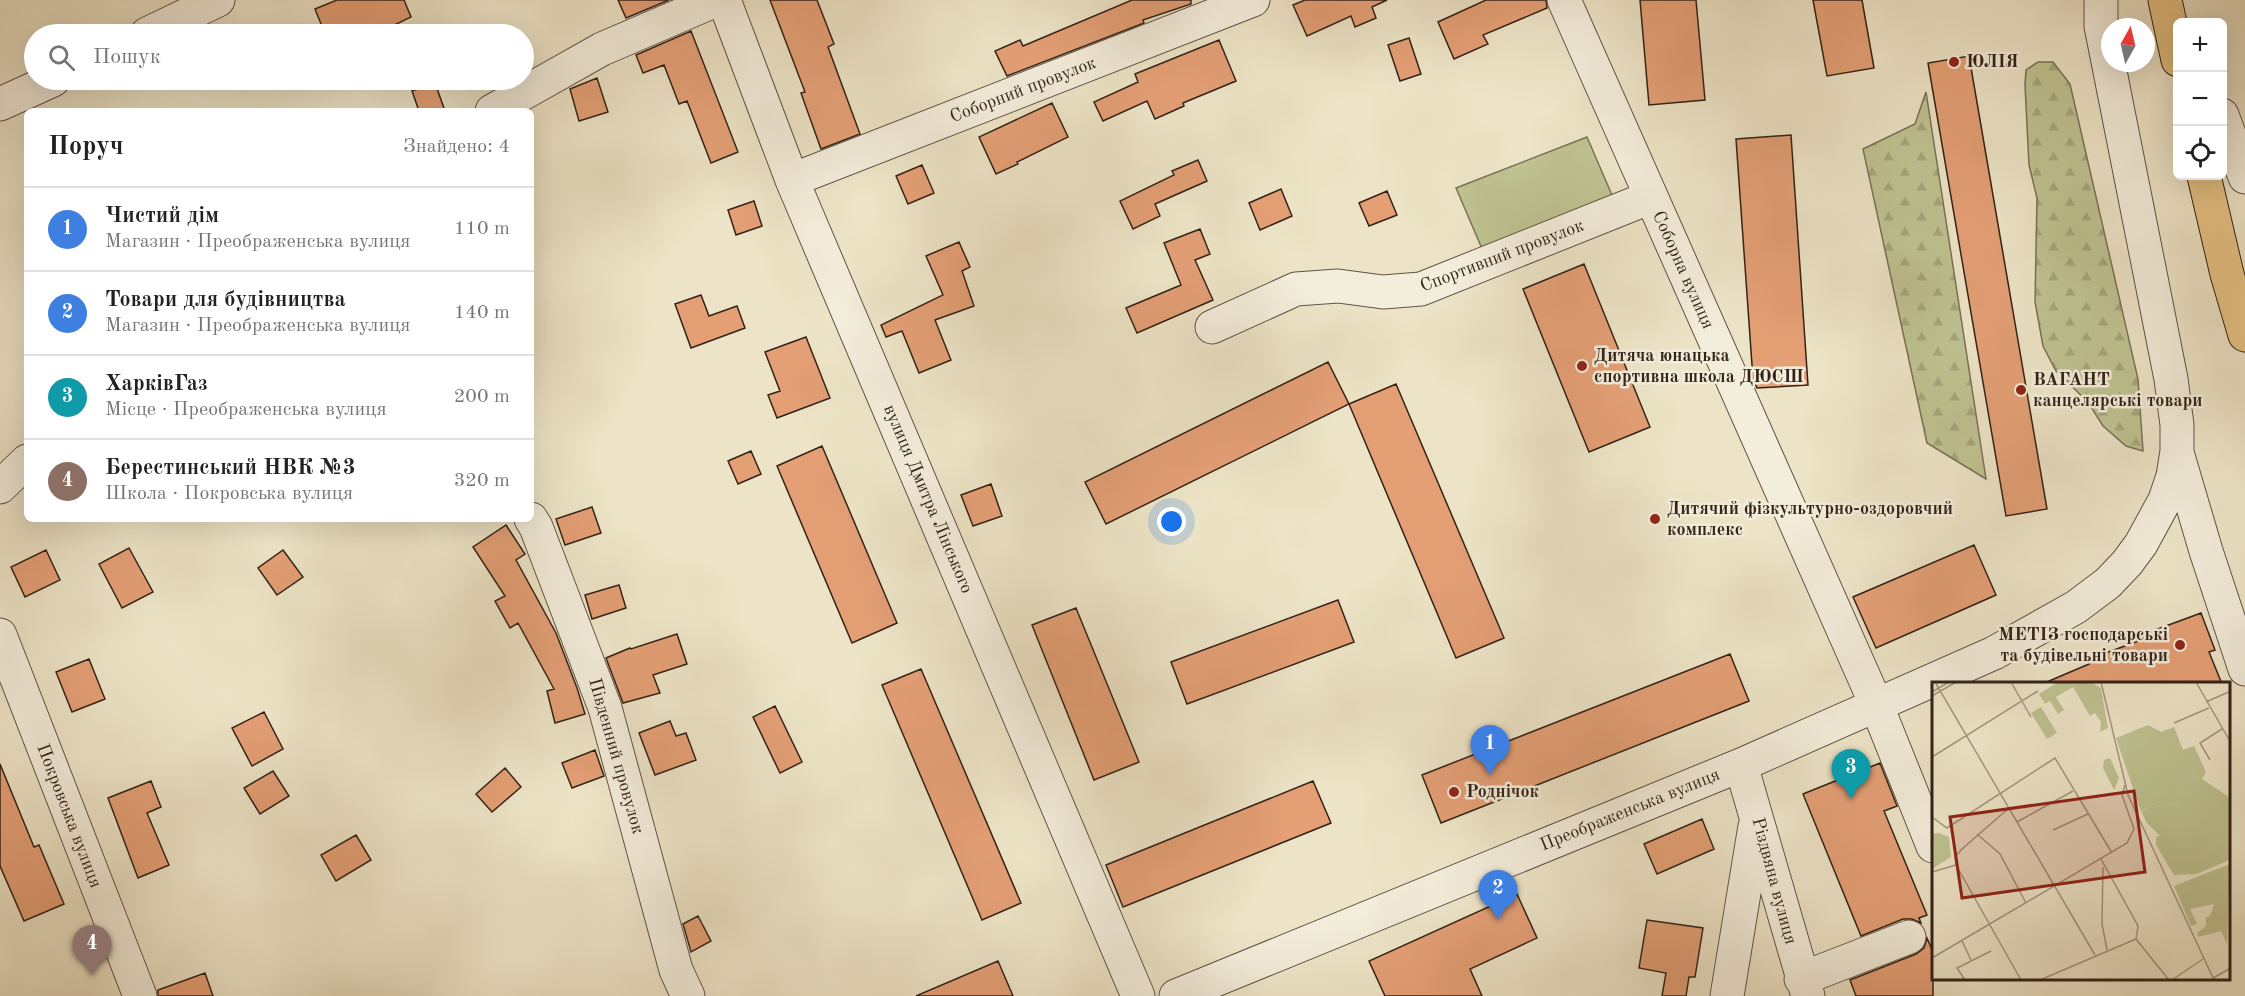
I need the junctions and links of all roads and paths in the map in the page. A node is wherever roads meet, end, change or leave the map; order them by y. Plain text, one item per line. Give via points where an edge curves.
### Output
1 (218, 0) edge
2 (716, 0) edge
3 (724, 0) edge
4 (1254, 0) edge
5 (1564, 0) edge
6 (2102, 0) edge
7 (2165, 0) edge
8 (168, 24) edge
9 (2173, 35) edge
10 (534, 87) edge
11 (37, 90) edge
12 (529, 90) edge
13 (16, 103) edge
14 (497, 108) edge
15 (2227, 126) edge
16 (2245, 177) edge
17 (792, 180) junction
18 (2205, 180) edge
19 (1651, 197) junction
20 (1212, 327) dead end
21 (2245, 335) edge
22 (2177, 451) junction
23 (24, 464) edge
24 (0, 487) edge
25 (533, 522) edge
26 (0, 635) edge
27 (2245, 669) edge
28 (1876, 704) junction
29 (1741, 765) junction
30 (1757, 816) junction
31 (1932, 844) edge
32 (1909, 937) dead end
33 (1804, 987) edge
34 (140, 996) edge
35 (688, 996) edge
36 (1138, 996) edge
37 (1176, 996) edge
38 (1727, 996) edge

1 - 8 street
2 - 10 street via 602,49
3 - 17 street, вулиця Дмитра Лінського
4 - 17 street, Соборний провулок
5 - 19 street, Соборна вулиця
6 - 22 street via 2101,26 2171,380
7 - 9 highway
11 - 13 street
12 - 14 street
15 - 16 street
17 - 36 street, вулиця Дмитра Лінського
18 - 21 highway
19 - 20 street, Спортивний провулок via 1421,290 1383,292 1338,285 1296,289
19 - 28 street, Соборна вулиця
22 - 27 street
22 - 28 street, Преображенська вулиця via 2165,500 2141,544 2108,583 2076,607 1994,653
23 - 24 street
25 - 35 street, Південний провулок via 605,708 676,970
26 - 34 street, Покровська вулиця
28 - 29 street, Преображенська вулиця
28 - 31 street, Соборна вулиця
29 - 30 street, Різдвяна вулиця
29 - 37 street, Преображенська вулиця
30 - 33 street, Різдвяна вулиця
30 - 38 street
32 - 33 street

